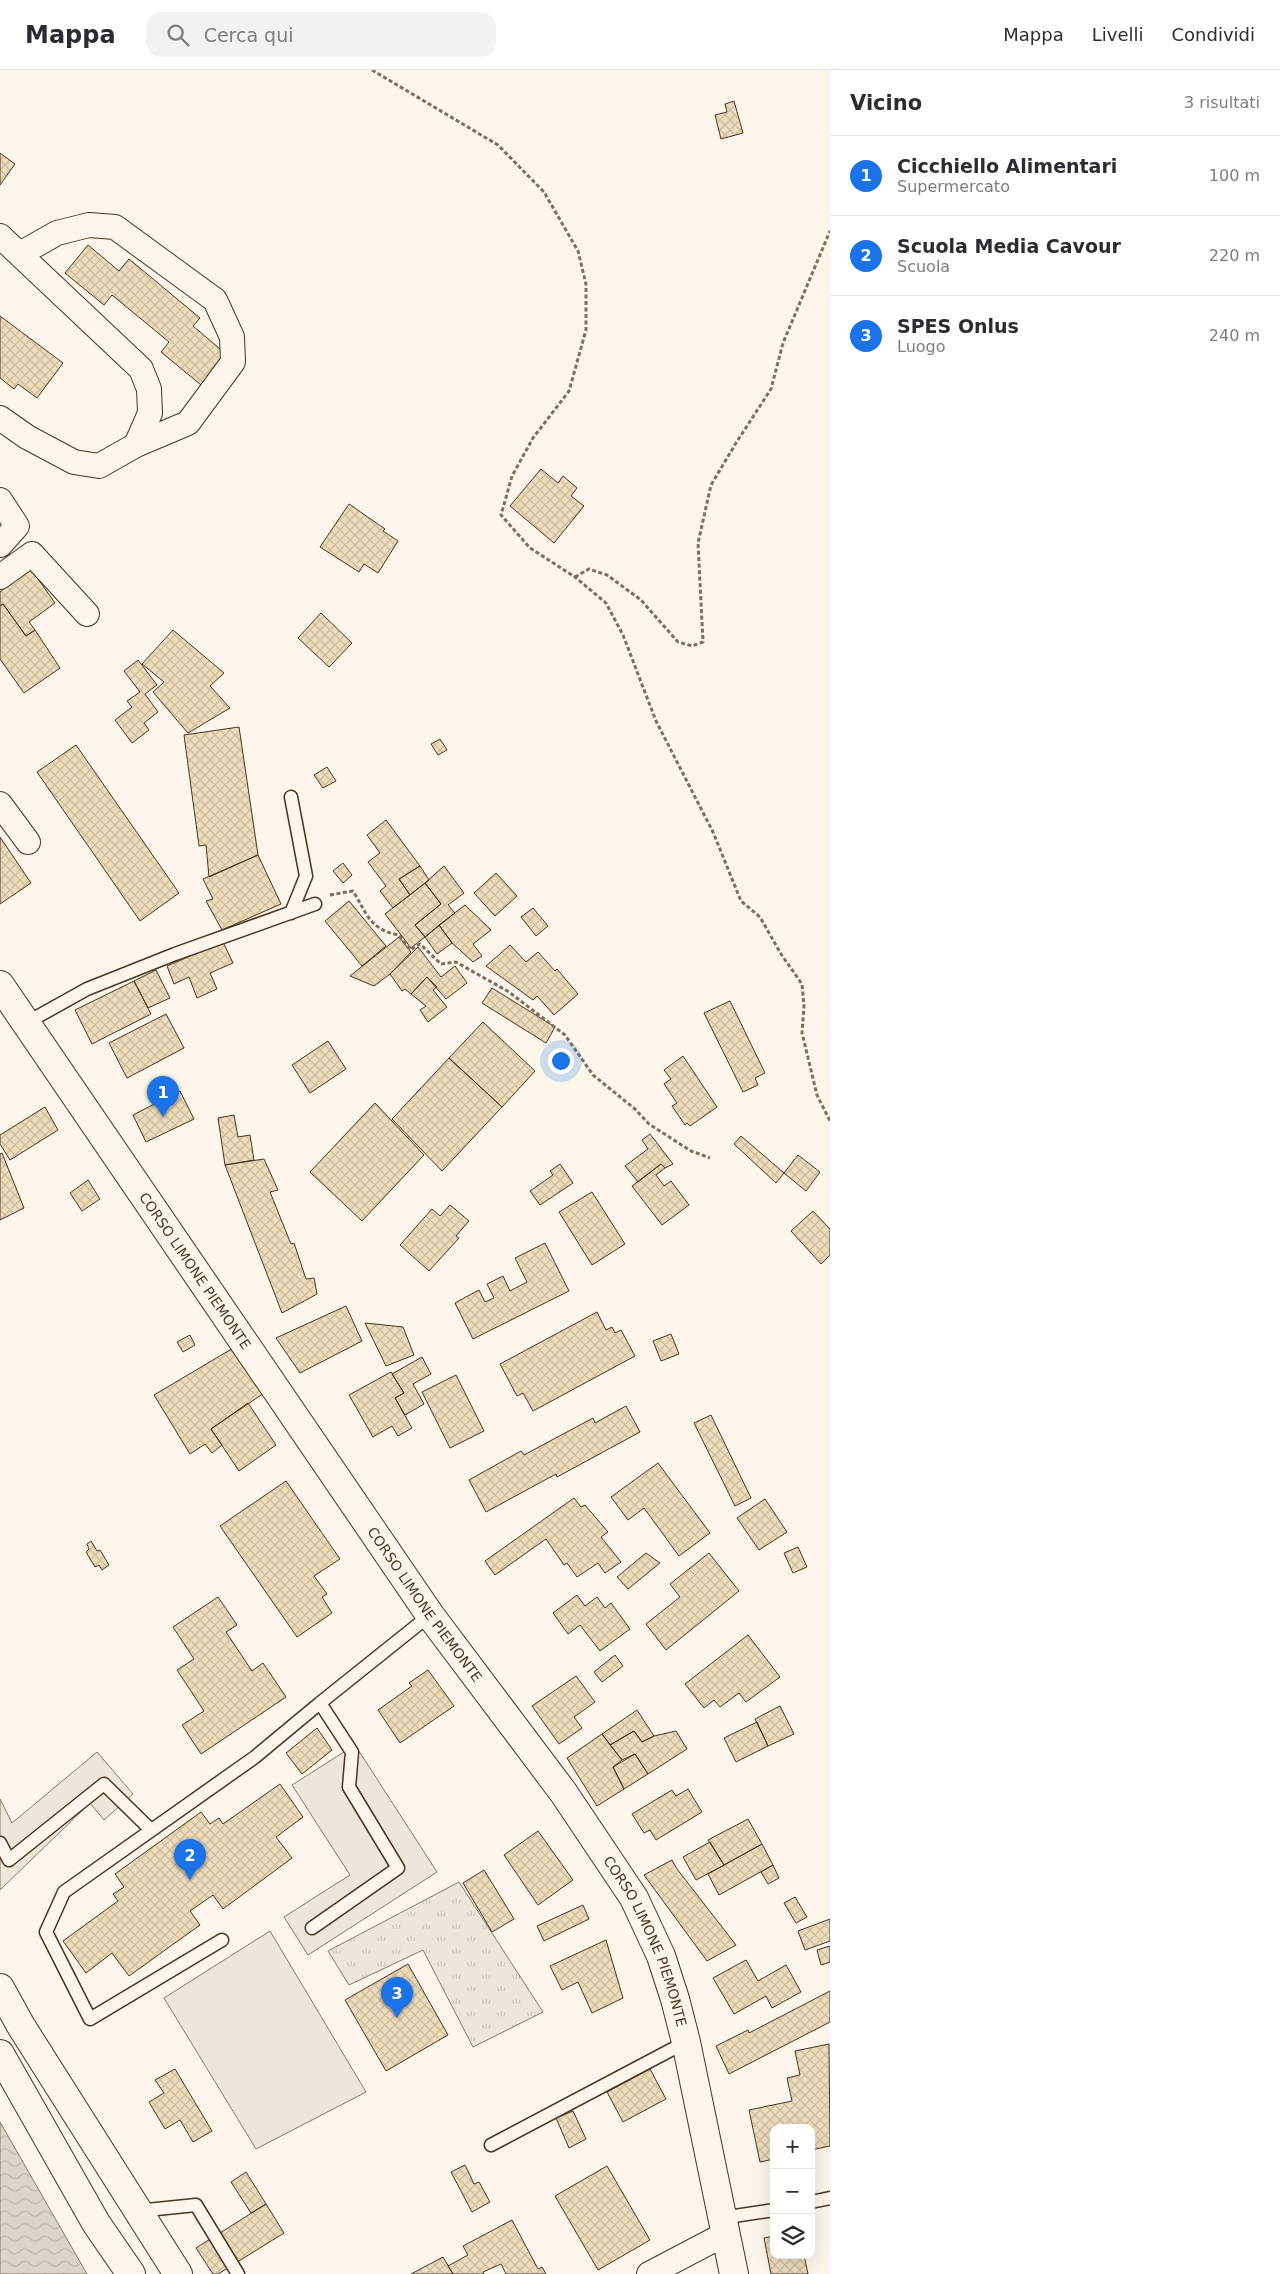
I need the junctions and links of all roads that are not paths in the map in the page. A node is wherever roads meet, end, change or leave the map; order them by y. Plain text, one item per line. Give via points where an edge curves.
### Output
1 (0, 236) edge
2 (20, 254) junction
3 (0, 418) edge
4 (136, 445) junction
5 (0, 500) edge
6 (0, 545) edge
7 (0, 577) edge
8 (87, 614) dead end
9 (292, 797) dead end
10 (0, 804) edge
11 (28, 842) dead end
12 (315, 904) road end
13 (291, 913) junction
14 (0, 985) edge
15 (26, 1023) junction
16 (430, 1615) junction
17 (320, 1703) junction
18 (151, 1830) junction
19 (0, 1843) edge
20 (312, 1928) dead end
21 (222, 1940) dead end
22 (0, 1988) edge
23 (686, 2042) junction
24 (0, 2054) edge
25 (491, 2145) dead end
26 (830, 2198) edge
27 (815, 2201) edge
28 (137, 2211) junction
29 (770, 2211) edge
30 (723, 2226) junction
31 (131, 2274) edge
32 (178, 2274) edge
33 (238, 2274) edge
34 (649, 2274) edge
35 (734, 2274) edge

1 - 2 street
2 - 4 street via 141,369 149,389 150,413
2 - 4 street via 57,233 89,226 115,227 215,300 232,337 233,362 188,423
3 - 4 street via 26,437 74,462 99,466
5 - 6 street via 17,526
7 - 8 street via 32,554
9 - 13 lane via 306,876
10 - 11 street
12 - 13 lane
13 - 15 lane via 86,989
14 - 15 main road, CORSO LIMONE PIEMONTE
15 - 16 main road, CORSO LIMONE PIEMONTE
16 - 17 lane
16 - 23 main road, CORSO LIMONE PIEMONTE via 563,1792 634,1898 662,1956
17 - 18 lane via 255,1757
17 - 20 lane via 352,1752 349,1787 398,1868
18 - 19 lane via 104,1784 9,1860
18 - 21 lane via 64,1892 46,1932 90,2019
22 - 28 main road
23 - 25 lane
23 - 30 main road, CORSO LIMONE PIEMONTE
24 - 31 main road via 96,2223
26 - 27 lane
28 - 32 main road
28 - 33 lane via 196,2205
29 - 30 lane
30 - 34 street
30 - 35 main road, CORSO LIMONE PIEMONTE

